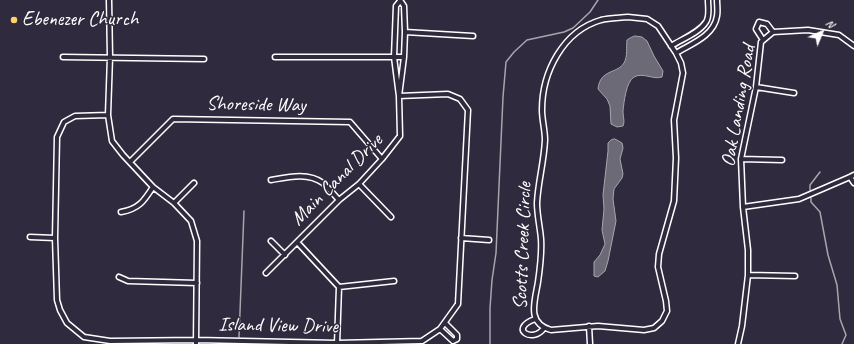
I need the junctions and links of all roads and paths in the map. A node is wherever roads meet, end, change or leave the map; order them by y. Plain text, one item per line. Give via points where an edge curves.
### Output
1 (109, 0) edge
2 (708, 0) edge
3 (717, 0) edge
4 (400, 1) edge
5 (405, 32) junction
6 (773, 32) junction
7 (473, 36) dead end
8 (764, 40) junction
9 (671, 46) junction
10 (854, 46) edge
11 (676, 53) junction
12 (275, 57) dead end
13 (394, 57) junction
14 (404, 57) junction
15 (63, 58) dead end
16 (110, 58) junction
17 (204, 59) dead end
18 (756, 87) junction
19 (794, 93) dead end
20 (399, 96) junction
21 (108, 116) junction
22 (382, 159) junction
23 (741, 159) junction
24 (782, 160) dead end
25 (130, 162) junction
26 (852, 176) edge
27 (271, 180) dead end
28 (194, 183) dead end
29 (854, 183) edge
30 (359, 184) junction
31 (153, 187) junction
32 (339, 200) junction
33 (174, 203) junction
34 (743, 207) junction
35 (121, 212) dead end
36 (391, 217) dead end
37 (30, 237) dead end
38 (55, 238) junction
39 (461, 238) junction
40 (489, 240) dead end
41 (270, 241) dead end
42 (297, 242) junction
43 (285, 255) junction
44 (266, 273) dead end
45 (748, 275) junction
46 (795, 276) dead end
47 (119, 277) dead end
48 (394, 281) dead end
49 (197, 283) junction
50 (339, 287) junction
51 (535, 319) junction
52 (445, 323) junction
53 (589, 326) junction
54 (544, 328) junction
55 (440, 329) junction
56 (540, 338) dead end
57 (528, 340) dead end
58 (196, 342) edge
59 (337, 343) edge
60 (590, 344) edge
61 (738, 344) edge

1 - 16 street
2 - 9 street via 706,22
3 - 11 street via 717,16 713,27 704,36
4 - 5 street, Main Canal Drive via 404,6
4 - 13 street, Main Canal Drive via 396,6
5 - 7 street
5 - 14 street, Main Canal Drive
6 - 8 street, Oak Landing Road
6 - 8 street via 767,24 759,22 756,29
6 - 10 street, Oak Landing Road via 808,30 839,35
8 - 18 street, Oak Landing Road
9 - 11 street, Scotts Creek Circle
9 - 51 street, Scotts Creek Circle via 658,26 647,19 628,17 601,20 581,29 565,43 553,61 546,82 542,109 545,139 537,205 541,241
11 - 53 street, Scotts Creek Circle via 682,73 674,120 674,201 659,254 658,267 666,311 654,328 644,330
12 - 13 street
13 - 14 street
13 - 20 street, Main Canal Drive
14 - 20 street, Main Canal Drive
15 - 16 street
16 - 17 street
16 - 21 street
18 - 19 street
18 - 23 street, Oak Landing Road
20 - 22 street, Main Canal Drive via 400,136
20 - 39 street, Island View Drive via 448,94 460,99 468,110
21 - 25 street via 112,141
21 - 38 street, Island View Drive via 75,116 64,122 57,137
22 - 25 street, Shoreside Way via 350,122 173,119
22 - 30 street, Main Canal Drive
23 - 24 street
23 - 34 street, Oak Landing Road
25 - 31 street
26 - 29 street
26 - 34 street via 799,199
27 - 32 street via 308,176 323,183
28 - 33 street
30 - 32 street, Main Canal Drive
30 - 36 street
31 - 33 street
31 - 35 street via 143,202 132,210
32 - 42 street, Main Canal Drive
33 - 49 street via 192,222 197,241
34 - 45 street, Oak Landing Road
37 - 38 street
38 - 58 street, Island View Drive via 57,300 67,323 74,330 84,336 110,341
39 - 40 street
39 - 52 street, Island View Drive via 458,304
41 - 43 street
42 - 43 street, Main Canal Drive
42 - 50 street
43 - 44 street, Main Canal Drive
45 - 46 street
45 - 61 street, Oak Landing Road
47 - 49 street via 128,281
48 - 50 street
49 - 58 street
50 - 59 street
51 - 54 street, Scotts Creek Circle
51 - 57 street via 528,322 523,329
52 - 55 street, Island View Drive
52 - 55 street via 457,335 457,340 453,341
53 - 54 street, Scotts Creek Circle via 550,330
53 - 60 street
54 - 56 street
55 - 59 street, Island View Drive via 422,341
58 - 59 street, Island View Drive

